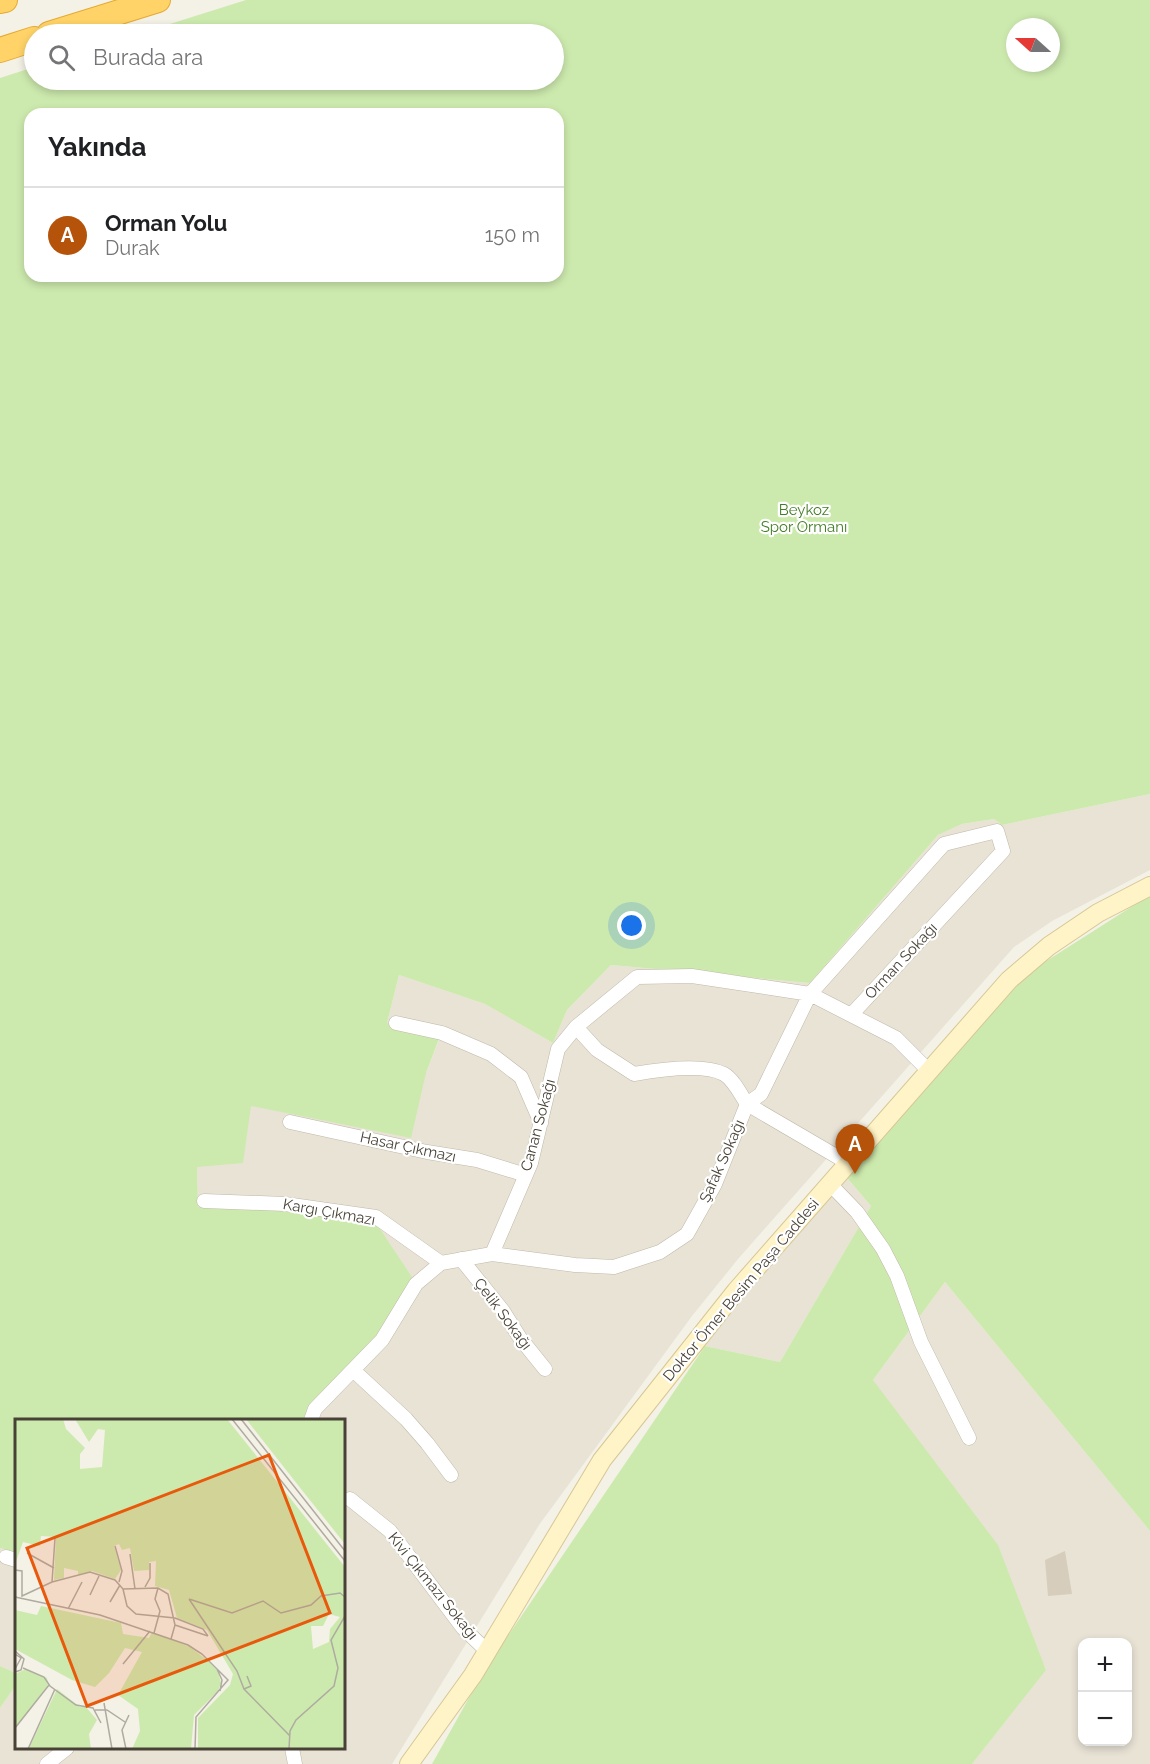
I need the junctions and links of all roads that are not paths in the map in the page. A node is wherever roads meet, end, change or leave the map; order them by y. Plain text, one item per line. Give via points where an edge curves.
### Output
1 (5, 0) edge
2 (158, 0) edge
3 (0, 2) edge
4 (81, 24) edge
5 (24, 42) edge
6 (0, 50) edge
7 (944, 844) joint
8 (1150, 886) edge
9 (810, 994) junction
10 (851, 1015) junction
11 (396, 1023) dead end
12 (576, 1026) junction
13 (929, 1071) junction
14 (747, 1104) junction
15 (290, 1122) dead end
16 (540, 1123) junction
17 (848, 1163) junction
18 (526, 1175) junction
19 (830, 1184) junction
20 (204, 1201) dead end
21 (492, 1254) junction
22 (461, 1259) junction
23 (441, 1263) junction
24 (544, 1369) dead end
25 (353, 1370) junction
26 (310, 1419) edge
27 (969, 1438) dead end
28 (451, 1475) dead end
29 (350, 1499) dead end
30 (487, 1651) junction
31 (66, 1749) edge
32 (292, 1749) edge
33 (47, 1764) edge
34 (295, 1764) edge
35 (409, 1764) edge

1 - 3 highway
2 - 4 highway
5 - 6 highway
7 - 9 street, Şafak Sokağı
7 - 10 street, Orman Sokağı via 997,831 1003,851
8 - 13 street, Doktor Ömer Besim Paşa Caddesi via 1098,913 1009,980
9 - 10 street, Canan Sokağı
9 - 12 street, Canan Sokağı via 692,976 637,977
9 - 14 street, Şafak Sokağı via 761,1094
10 - 13 street, Orman Sokağı via 896,1038
11 - 16 street via 442,1033 491,1054 521,1077
12 - 14 street via 597,1050 634,1074 697,1068 724,1074
12 - 16 street, Canan Sokağı via 558,1049
13 - 17 street, Doktor Ömer Besim Paşa Caddesi
14 - 17 street
14 - 21 street, Şafak Sokağı via 715,1184 687,1234 660,1252 614,1267
15 - 18 street, Hasar Çıkmazı via 477,1160
16 - 18 street, Canan Sokağı
17 - 19 street, Doktor Ömer Besim Paşa Caddesi
18 - 21 street, Canan Sokağı
19 - 27 street via 857,1212 883,1249 921,1342
19 - 30 street, Doktor Ömer Besim Paşa Caddesi via 736,1291 602,1460
20 - 23 street, Kargı Çıkmazı via 285,1204 376,1217
21 - 22 street
22 - 23 street
22 - 24 street, Çelik Sokağı
23 - 25 street via 416,1284 382,1340
25 - 26 street via 315,1409
25 - 28 street via 406,1419
29 - 30 street, Kivi Çıkmazı Sokağı via 390,1531 463,1628
30 - 35 street, Doktor Ömer Besim Paşa Caddesi
31 - 33 street
32 - 34 street

